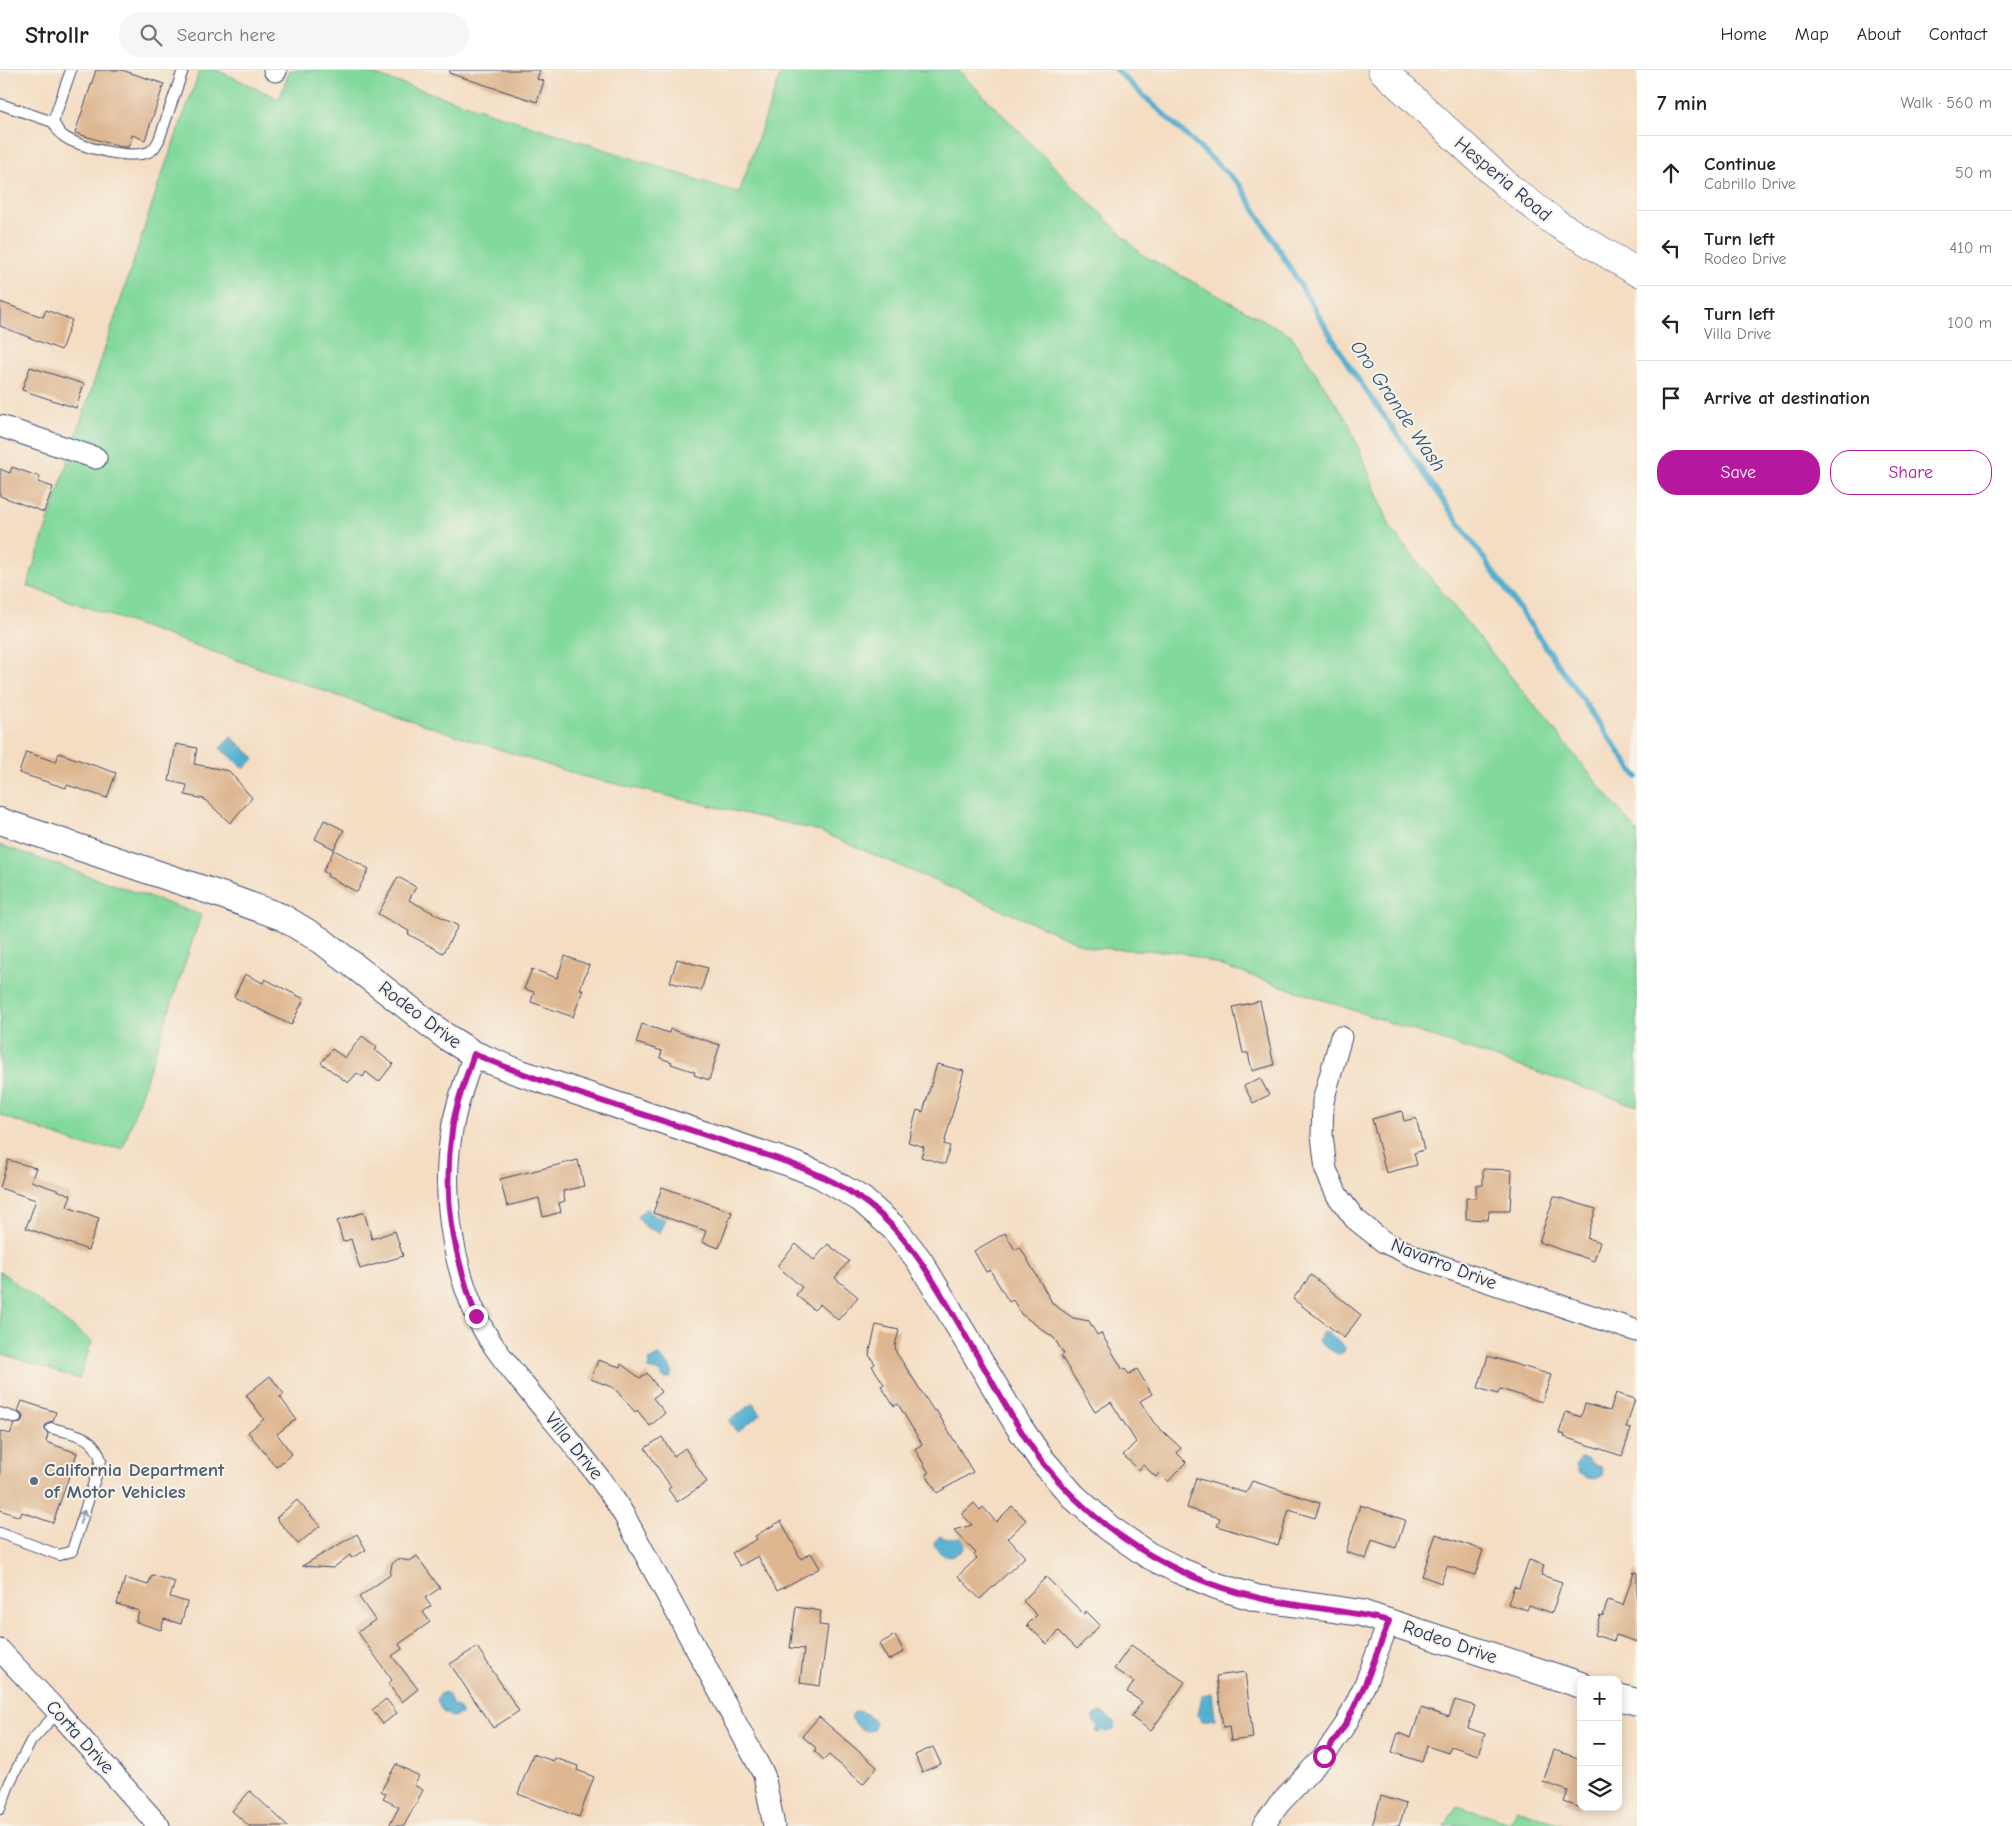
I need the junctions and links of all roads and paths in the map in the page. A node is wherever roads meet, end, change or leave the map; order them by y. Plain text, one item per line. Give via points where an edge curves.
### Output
1 (70, 70) edge
2 (182, 70) edge
3 (1382, 70) edge
4 (0, 104) edge
5 (53, 122) junction
6 (1637, 272) edge
7 (0, 426) edge
8 (96, 458) dead end
9 (0, 821) edge
10 (1341, 1037) dead end
11 (474, 1054) junction
12 (1637, 1331) edge
13 (0, 1413) edge
14 (16, 1418) dead end
15 (51, 1428) dead end
16 (0, 1532) edge
17 (1389, 1621) junction
18 (0, 1650) edge
19 (1577, 1684) edge
20 (1622, 1698) edge
21 (1637, 1702) edge
22 (58, 1712) junction
23 (0, 1809) edge
24 (159, 1826) edge
25 (774, 1826) edge
26 (1262, 1826) edge

1 - 5 lane
2 - 5 lane via 159,140 153,150 144,154 96,150 62,135
3 - 6 main road, Hesperia Road via 1510,188 1556,223
4 - 5 lane
7 - 8 street
9 - 11 street, Rodeo Drive via 282,917 322,941 445,1036
10 - 12 street, Navarro Drive via 1323,1101 1322,1135 1326,1170 1337,1195 1355,1219 1384,1242 1420,1259
11 - 17 street, Rodeo Drive via 515,1071 792,1164 820,1175 861,1199 894,1228 919,1260 1041,1460 1073,1496 1109,1528 1148,1555 1217,1586 1256,1598 1362,1613
11 - 25 street, Villa Drive via 452,1130 448,1170 449,1219 462,1278 476,1316 500,1354 608,1487 764,1775
13 - 14 lane
16 -> 15 lane via 59,1554 72,1551 101,1460 98,1449 89,1439
17 - 19 street, Rodeo Drive
17 - 26 street via 1347,1722 1324,1756 1278,1804
18 - 22 street, Corta Drive
20 - 21 street
22 - 23 lane via 31,1741
22 - 24 street, Corta Drive

